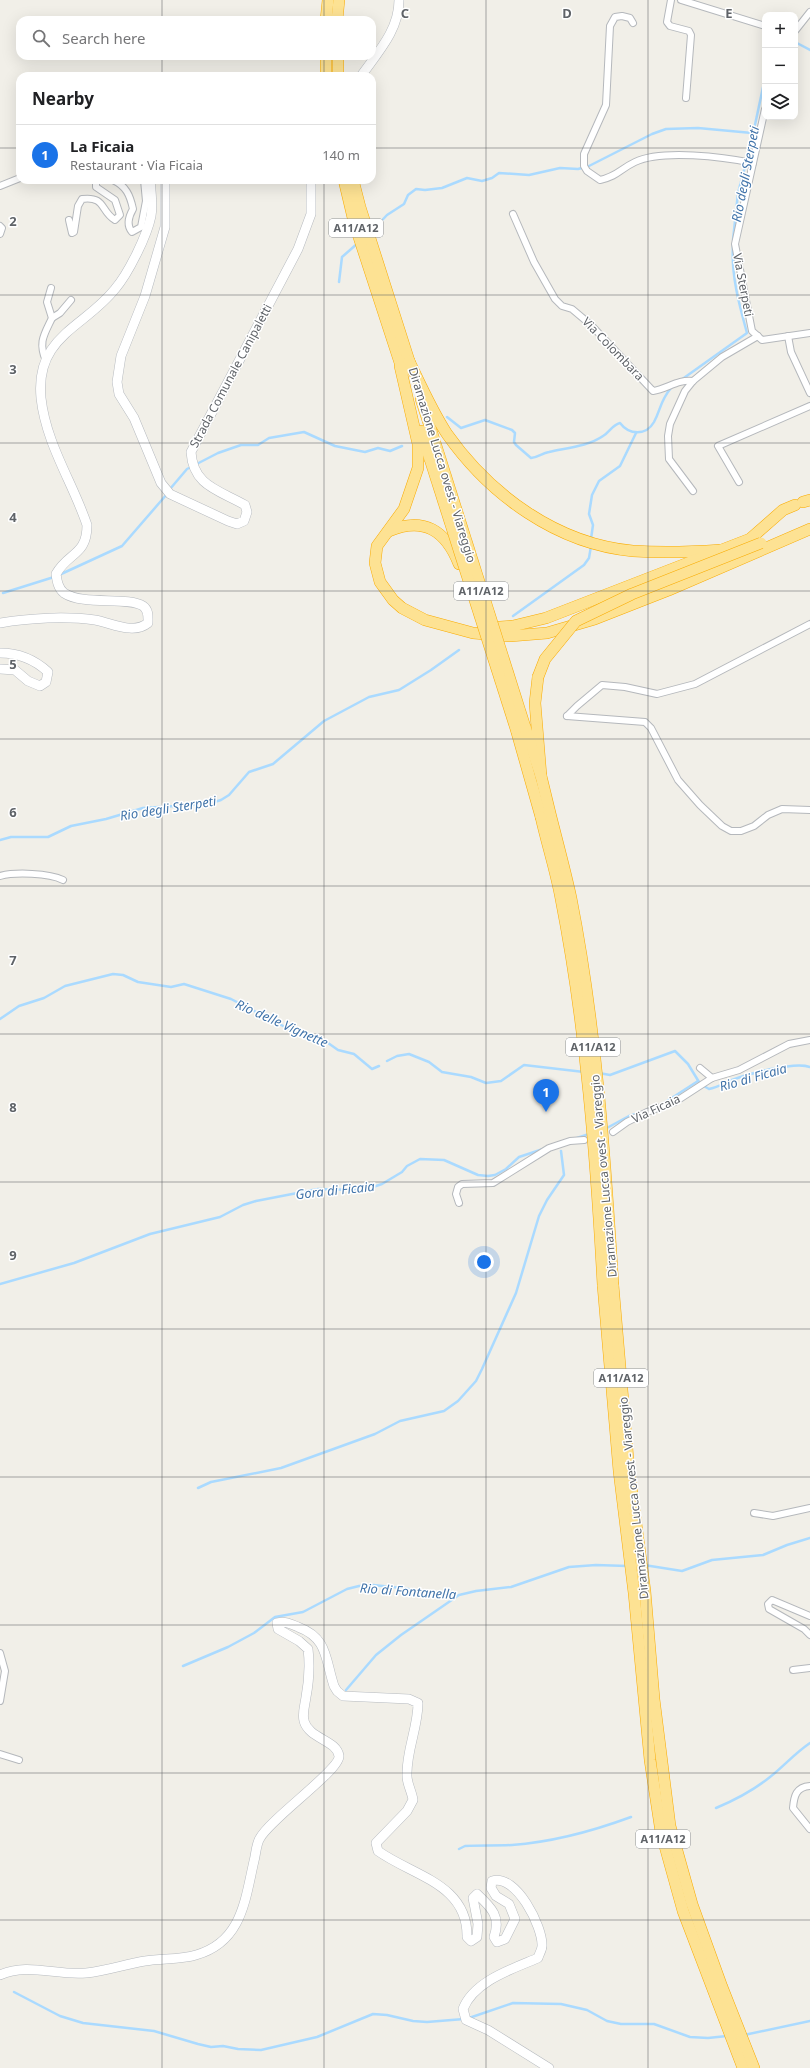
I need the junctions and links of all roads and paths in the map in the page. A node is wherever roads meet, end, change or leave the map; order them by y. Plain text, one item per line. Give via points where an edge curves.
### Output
1 (328, 0) edge
2 (339, 0) edge
3 (399, 0) edge
4 (671, 0) edge
5 (681, 0) edge
6 (810, 12) edge
7 (326, 16) edge
8 (337, 16) edge
9 (633, 23) dead end
10 (762, 25) edge
11 (798, 27) edge
12 (376, 54) edge
13 (326, 60) edge
14 (338, 60) edge
15 (372, 60) edge
16 (326, 72) edge
17 (338, 72) edge
18 (364, 72) edge
19 (686, 98) dead end
20 (762, 120) edge
21 (752, 163) junction
22 (16, 180) edge
23 (96, 184) edge
24 (119, 184) edge
25 (144, 184) edge
26 (150, 184) edge
27 (165, 184) edge
28 (311, 184) edge
29 (345, 184) edge
30 (354, 184) edge
31 (0, 186) edge
32 (513, 214) dead end
33 (69, 220) dead end
34 (0, 226) edge
35 (0, 234) edge
36 (375, 273) junction
37 (51, 288) dead end
38 (71, 300) dead end
39 (52, 318) junction
40 (810, 333) edge
41 (758, 336) junction
42 (788, 336) junction
43 (46, 361) junction
44 (405, 363) junction
45 (693, 381) junction
46 (810, 393) edge
47 (810, 406) edge
48 (434, 457) junction
49 (740, 482) dead end
50 (693, 491) dead end
51 (803, 502) edge
52 (810, 529) edge
53 (387, 532) junction
54 (779, 541) junction
55 (721, 550) junction
56 (474, 600) junction
57 (0, 623) edge
58 (810, 624) edge
59 (457, 628) junction
60 (0, 652) edge
61 (0, 669) edge
62 (521, 728) junction
63 (542, 776) junction
64 (810, 810) edge
65 (545, 815) junction
66 (0, 876) edge
67 (63, 880) dead end
68 (810, 1040) edge
69 (700, 1068) dead end
70 (712, 1078) junction
71 (613, 1132) dead end
72 (584, 1140) dead end
73 (459, 1202) dead end
74 (624, 1471) junction
75 (810, 1508) edge
76 (754, 1513) dead end
77 (810, 1616) edge
78 (810, 1635) edge
79 (0, 1653) edge
80 (810, 1668) edge
81 (793, 1670) dead end
82 (0, 1701) edge
83 (0, 1754) edge
84 (19, 1760) dead end
85 (810, 1786) edge
86 (810, 1829) edge
87 (0, 1975) edge
88 (716, 1986) junction
89 (548, 2068) edge
90 (744, 2068) edge
91 (754, 2068) edge

1 - 7 highway
2 - 8 highway
3 - 12 street via 399,14 390,34
4 - 19 street via 667,22 670,26 689,31 691,35
5 - 10 street
6 - 11 street
9 - 21 street via 630,18 614,17 610,26 606,105 584,154 586,169 600,180 614,177 635,162 657,157 724,157
13 - 16 highway
14 - 17 highway
15 - 18 street
20 - 21 street, Via Sterpeti
21 - 41 street, Via Sterpeti via 735,244 752,332
22 - 31 street
23 - 33 street via 96,187 115,200 120,215 116,220 111,218 100,201 92,198 82,199 72,233
24 - 25 street via 127,190 132,201 129,228 132,232 141,226 146,201
26 - 43 street via 151,216 135,257 102,305 64,334
27 - 28 street, Strada Comunale Canipaletti via 165,227 145,296 121,356 117,382 119,394 134,418 161,483 168,491 228,522 237,524 244,521 247,512 245,505 206,484 193,467 191,452 298,249 311,214
29 - 36 highway, Diramazione Lucca ovest - Viareggio / A11/A12 via 354,222
30 - 36 highway, Diramazione Lucca ovest - Viareggio / A11/A12
32 - 45 street, Via Colombara via 534,262 556,299 562,306 572,309 591,325 653,391 677,382
34 - 35 street
36 - 44 highway, Diramazione Lucca ovest - Viareggio / A11/A12
37 - 39 street via 47,302
38 - 39 street
39 - 43 street via 41,339 42,353
40 - 42 street
41 - 42 street via 762,340
41 - 45 street via 722,357
42 - 46 street via 791,352
43 - 57 street via 41,375 41,399 53,446 87,525 87,538 82,548 59,569 56,577 59,586 64,593 80,599 143,606 148,614 148,623 142,628 130,629 94,620 29,618
44 - 48 highway, Diramazione Lucca ovest - Viareggio / A11/A12
44 - 53 highway via 418,444 418,468 404,509
44 - 55 highway via 447,433 480,473 528,513 557,530 583,540 632,551 675,553
45 - 50 street via 670,424 668,450 674,467
47 - 49 street via 718,446
48 - 56 highway, Diramazione Lucca ovest - Viareggio / A11/A12, bridge
48 - 62 highway, Diramazione Lucca ovest - Viareggio / A11/A12, bridge
51 - 55 highway via 783,510 750,539
52 - 54 highway
53 - 56 highway via 410,524 438,532 453,550
53 - 59 highway via 377,546 375,563 378,577 386,592 411,613 435,624
54 - 59 highway via 650,598 595,619 547,633 474,633
54 - 63 highway, bridge via 761,543 632,594 576,621 545,659 538,677 535,703
55 - 59 highway via 546,618 513,626
56 - 62 highway, Diramazione Lucca ovest - Viareggio / A11/A12, bridge
58 - 64 street via 695,684 657,694 625,687 602,686 567,716 645,722 651,728 678,780 722,826 731,831 741,831 754,826 768,815 782,810
60 - 61 street via 25,656 48,672 46,682 40,686 28,681 15,670
62 - 63 highway, Diramazione Lucca ovest - Viareggio / A11/A12
62 - 65 highway, Diramazione Lucca ovest - Viareggio / A11/A12
63 - 65 highway, Diramazione Lucca ovest - Viareggio / A11/A12
65 - 74 highway, Diramazione Lucca ovest - Viareggio / A11/A12, bridge via 571,898 598,1090 608,1285
66 - 67 street via 31,874
68 - 70 street, Via Ficaia via 789,1044 739,1070
69 - 70 street
70 - 71 street, Via Ficaia via 675,1102 647,1112
72 - 73 street via 570,1141 549,1148 493,1183 462,1184 456,1194
74 - 88 highway, Diramazione Lucca ovest - Viareggio / A11/A12 via 645,1591 654,1699 670,1826
74 - 88 highway, Diramazione Lucca ovest - Viareggio / A11/A12 via 650,1760 661,1832 683,1911
75 - 76 street via 773,1516
77 - 78 street via 772,1600 768,1604 769,1609
79 - 82 street via 5,1671
80 - 81 street
83 - 84 street
85 - 86 street via 802,1786 795,1794 793,1808
87 - 89 street via 11,1969 86,1973 146,1961 196,1955 215,1947 235,1928 243,1909 259,1839 268,1826 325,1776 338,1762 339,1756 335,1747 307,1728 303,1711 309,1674 308,1649 278,1629 277,1623 284,1621 317,1636 334,1686 344,1696 409,1699 418,1703 418,1718 407,1771 414,1800 407,1811 376,1843 378,1852 445,1889 462,1908 467,1937 471,1941 477,1937 477,1911 473,1898 477,1894 497,1919 498,1927 494,1937 497,1942 505,1939 515,1919 509,1904 496,1896 491,1888 492,1881 506,1882 517,1891 536,1919 541,1934 542,1948 538,1958 496,1977 476,1990 466,2001 463,2009 466,2018
88 - 90 highway, Diramazione Lucca ovest - Viareggio / A11/A12
88 - 91 highway, Diramazione Lucca ovest - Viareggio / A11/A12

